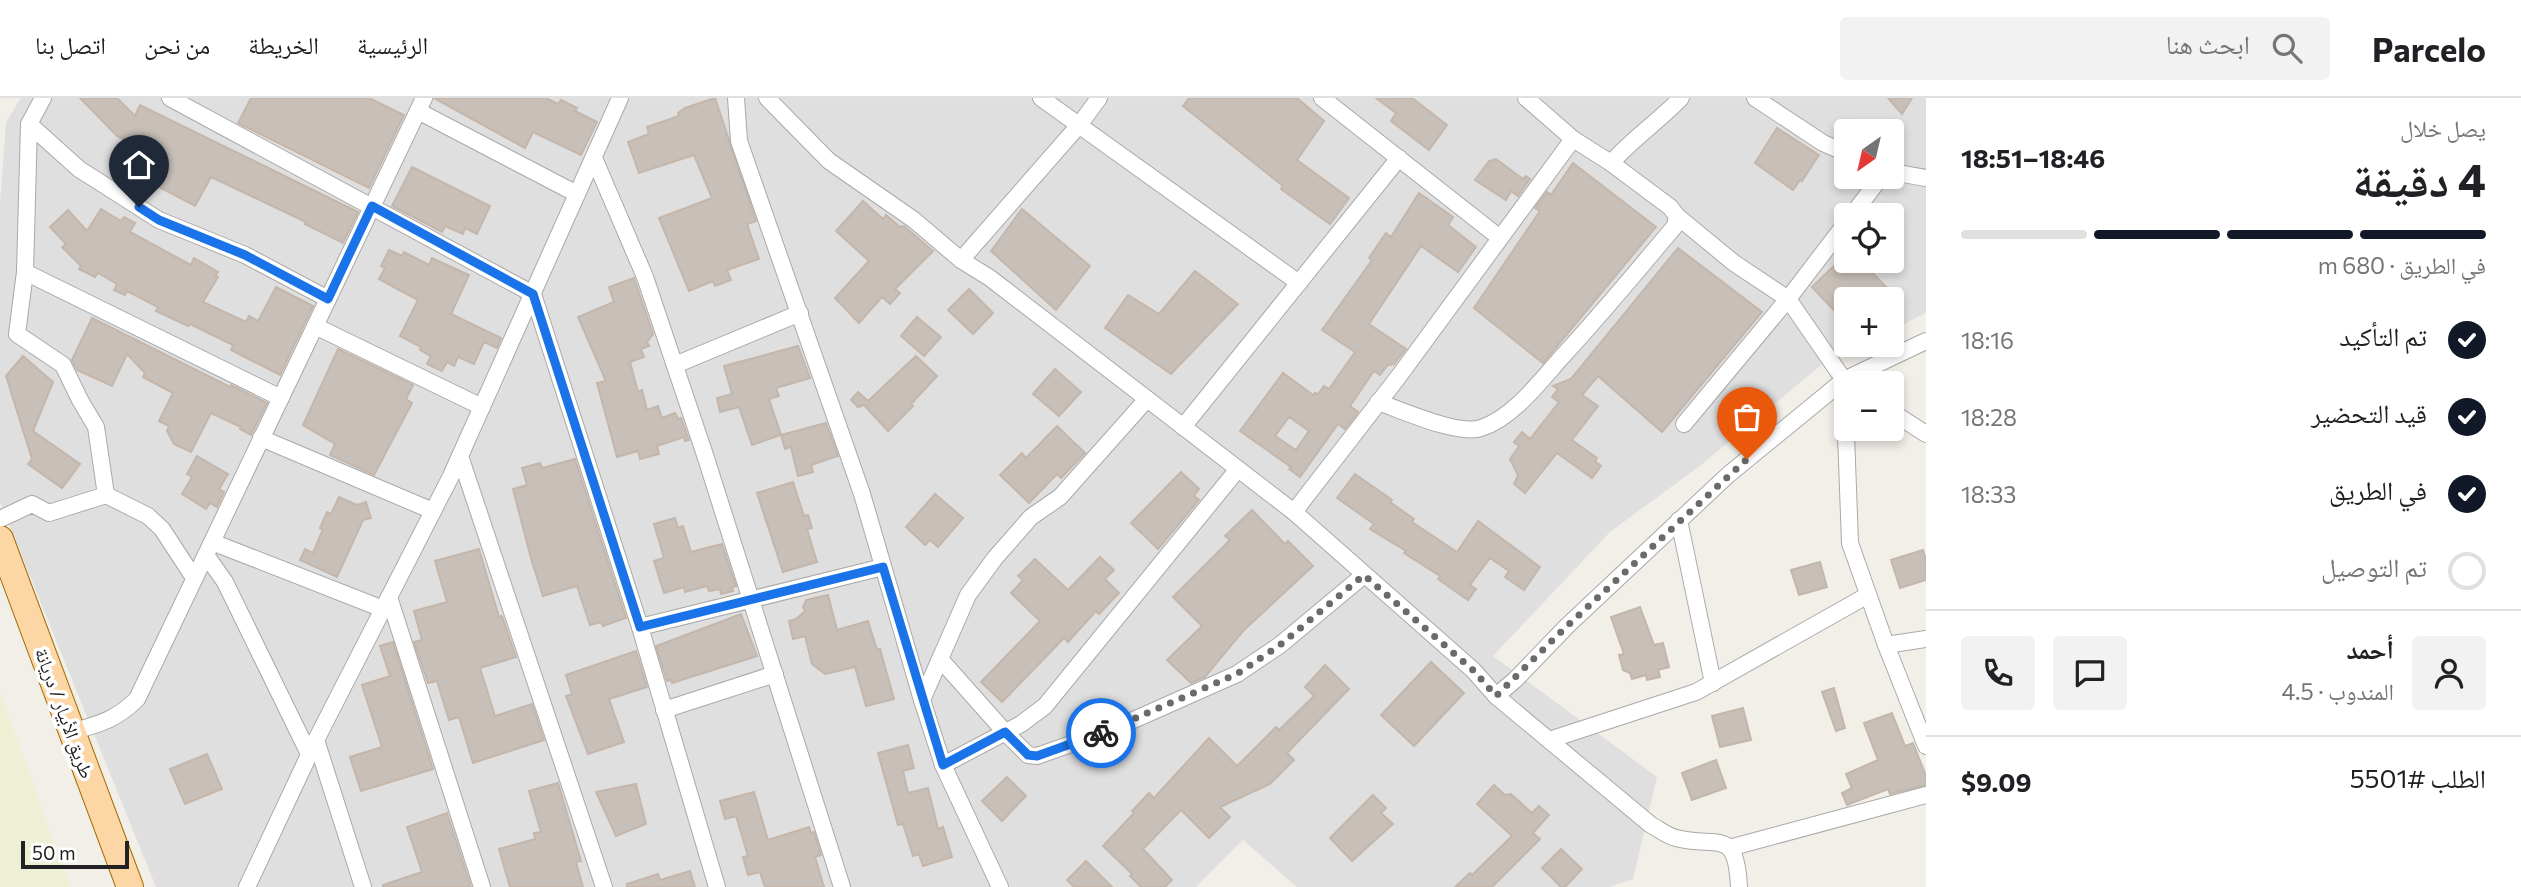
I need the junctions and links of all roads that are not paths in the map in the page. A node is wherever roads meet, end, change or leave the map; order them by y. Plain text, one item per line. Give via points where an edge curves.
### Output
1 (43, 98) edge
2 (170, 98) edge
3 (620, 98) edge
4 (736, 98) edge
5 (767, 98) edge
6 (1041, 98) edge
7 (1099, 98) edge
8 (1322, 98) edge
9 (1526, 98) edge
10 (1681, 98) edge
11 (1755, 98) edge
12 (421, 105) edge
13 (29, 124) junction
14 (1080, 124) junction
15 (1573, 139) junction
16 (1834, 148) edge
17 (594, 158) junction
18 (1399, 159) junction
19 (1611, 163) junction
20 (1904, 174) edge
21 (1926, 178) edge
22 (1872, 189) edge
23 (577, 194) junction
24 (1861, 203) edge
25 (372, 206) junction
26 (1677, 216) junction
27 (1500, 238) junction
28 (1834, 239) edge
29 (961, 260) junction
30 (25, 272) junction
31 (1299, 282) junction
32 (533, 294) junction
33 (328, 299) junction
34 (1788, 299) junction
35 (800, 313) junction
36 (315, 326) junction
37 (1926, 341) edge
38 (675, 365) junction
39 (1839, 371) edge
40 (1868, 371) edge
41 (1834, 392) edge
42 (281, 398) junction
43 (1147, 398) junction
44 (1378, 402) junction
45 (482, 407) junction
46 (1904, 420) edge
47 (1684, 424) dead end
48 (1183, 427) junction
49 (1926, 435) edge
50 (261, 438) junction
51 (1848, 441) edge
52 (460, 456) junction
53 (1238, 469) junction
54 (106, 495) junction
55 (433, 511) junction
56 (1294, 512) junction
57 (0, 519) edge
58 (1679, 520) junction
59 (0, 538) edge
60 (209, 548) junction
61 (883, 567) junction
62 (1364, 575) junction
63 (194, 578) junction
64 (1868, 595) junction
65 (751, 598) junction
66 (386, 603) junction
67 (640, 627) junction
68 (1926, 639) edge
69 (1886, 645) junction
70 (940, 659) junction
71 (775, 674) junction
72 (1713, 683) junction
73 (1496, 696) junction
74 (922, 700) junction
75 (664, 710) junction
76 (71, 732) junction
77 (1005, 732) junction
78 (1549, 740) junction
79 (1926, 746) edge
80 (312, 747) junction
81 (943, 765) junction
82 (1926, 796) edge
83 (1729, 848) junction
84 (130, 887) edge
85 (247, 887) edge
86 (363, 887) edge
87 (482, 887) edge
88 (604, 887) edge
89 (717, 887) edge
90 (842, 887) edge
91 (1000, 887) edge
92 (1739, 887) edge

1 - 13 street
2 - 25 street
3 - 17 street
4 - 35 street via 739,141
5 - 29 street via 829,161 914,220
6 - 14 street
7 - 14 street
8 - 18 street
9 - 15 street
10 - 19 street
11 - 16 street
12 - 23 street
12 - 25 street
13 - 30 street
13 - 33 street via 79,169 159,220 245,255
14 - 29 street
14 - 31 street
15 - 19 street
15 - 27 street
17 - 23 street
17 - 38 street via 645,277
18 - 27 street
18 - 31 street
19 - 26 street
20 - 21 street
22 - 24 street
23 - 32 street
25 - 32 street
25 - 33 street
26 - 34 street via 1734,263
26 - 44 street via 1675,226 1518,407 1480,429 1464,429
27 - 44 street
28 - 34 street
29 - 43 street
30 - 42 street
30 - 54 street via 17,334 63,365 96,427
31 - 48 street
32 - 45 street
32 - 67 street
33 - 36 street
34 - 39 street
34 - 47 street
35 - 38 street
35 - 61 street
36 - 42 street
36 - 45 street
37 - 40 street
38 - 65 street
41 - 58 street via 1728,475
42 - 50 street
43 - 48 street
43 - 70 street via 1060,497 1031,517 995,558 968,595
44 - 56 street
45 - 52 street
46 - 49 street
48 - 53 street
50 - 55 street
50 - 60 street
51 - 64 street via 1850,543
52 - 55 street
52 - 88 street
53 - 56 street
53 - 77 street via 1070,679 1045,706
54 - 57 street via 49,513 32,504
54 - 63 street via 148,516 162,529
55 - 66 street
56 - 62 street
58 - 72 street
58 - 73 street
59 - 76 main road, طريق الأبيار / دريانة
60 - 63 street
60 - 66 street
60 - 80 street
61 - 65 street
61 - 74 street
62 - 73 street via 1473,670
62 - 77 street via 1237,674 1111,730 1037,756 1028,755
63 - 76 street via 137,699 104,723
64 - 69 street
64 - 72 street
65 - 67 street
65 - 71 street
66 - 80 street
66 - 87 street
67 - 75 street
68 - 69 street
69 - 79 street
70 - 74 street
70 - 77 street
71 - 75 street
71 - 90 street
72 - 78 street
73 - 78 street
74 - 81 street
75 - 89 street
76 - 84 main road, طريق الأبيار / دريانة
77 - 81 street
78 - 83 street via 1651,825 1674,838 1717,841
80 - 85 street
80 - 86 street
81 - 91 street
82 - 83 street
83 - 92 street via 1738,864

